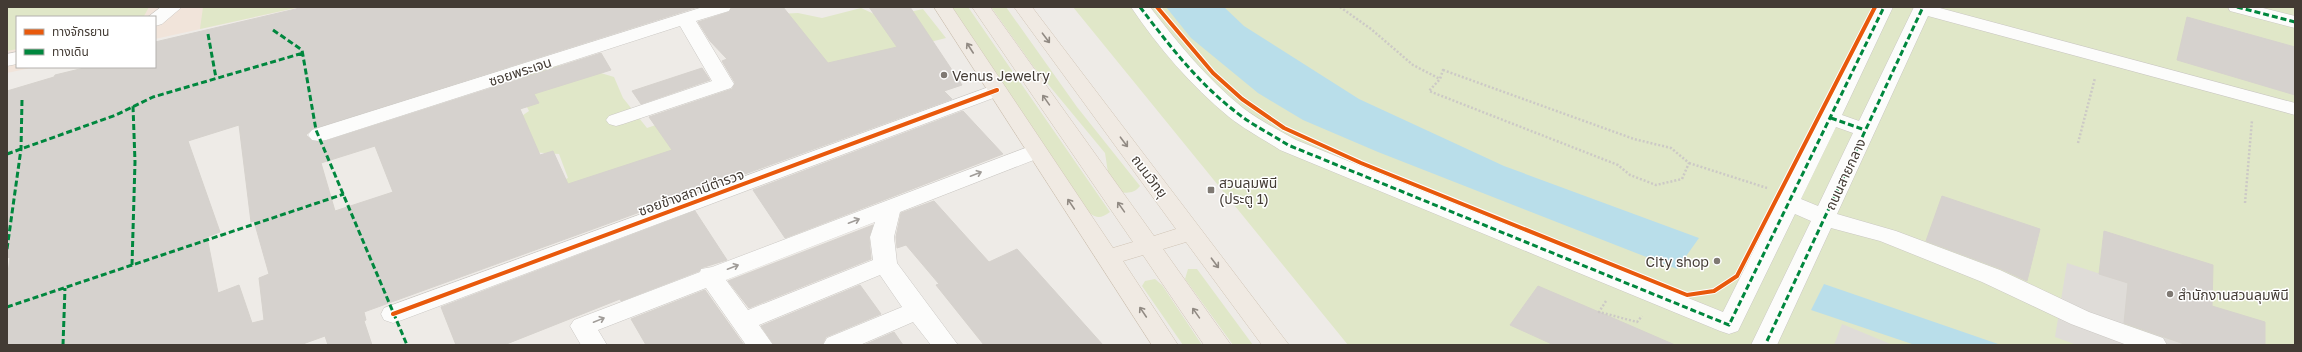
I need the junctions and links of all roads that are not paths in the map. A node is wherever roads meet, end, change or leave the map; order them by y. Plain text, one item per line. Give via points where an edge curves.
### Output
1 (173, 7) edge
2 (722, 7) edge
3 (943, 7) edge
4 (981, 7) edge
5 (1023, 7) edge
6 (1140, 7) edge
7 (1884, 7) edge
8 (2237, 7) edge
9 (1922, 8) edge
10 (156, 19) edge
11 (685, 19) junction
12 (2295, 22) edge
13 (997, 90) junction
14 (2295, 109) edge
15 (1831, 118) junction
16 (616, 120) dead end
17 (1865, 130) junction
18 (319, 135) dead end
19 (1036, 151) junction
20 (1792, 200) junction
21 (890, 207) junction
22 (1824, 218) junction
23 (1191, 232) junction
24 (1148, 245) junction
25 (1107, 258) junction
26 (885, 264) junction
27 (710, 275) junction
28 (917, 310) junction
29 (393, 314) dead end
30 (744, 322) junction
31 (1158, 343) edge
32 (1766, 343) edge
33 (594, 345) edge
34 (760, 345) edge
35 (836, 345) edge
36 (945, 345) edge
37 (1218, 345) edge
38 (1276, 345) edge
39 (2154, 345) edge

1 - 10 street
2 - 11 street, ซอยพระเจน
13 -> 3 main road
24 -> 4 main road
5 -> 23 main road, ถนนวิทยุ
6 - 20 street via 1178,56 1213,92 1237,113 1288,144 1730,325
7 - 15 street
8 - 12 street
9 - 14 street
9 - 17 street, ถนนสายกลาง
11 - 16 street via 724,84
11 - 18 street, ซอยพระเจน
13 - 19 main road
13 - 29 street, ซอยข้างสถานีตำรวจ
15 - 17 street
15 - 20 street
17 - 22 street, ถนนสายกลาง
21 -> 19 street
25 -> 19 main road
20 - 22 street
21 - 26 street via 882,237
27 -> 21 street
22 - 32 street, ถนนสายกลาง
22 - 39 street via 1888,236 1991,276 2080,318
23 - 24 main road
23 -> 38 main road, ถนนวิทยุ
24 - 25 main road
37 -> 24 main road
31 -> 25 main road
26 - 28 street
26 - 30 street
27 - 30 street
33 -> 27 street via 583,326
28 - 35 street
28 - 36 street
30 - 34 street

